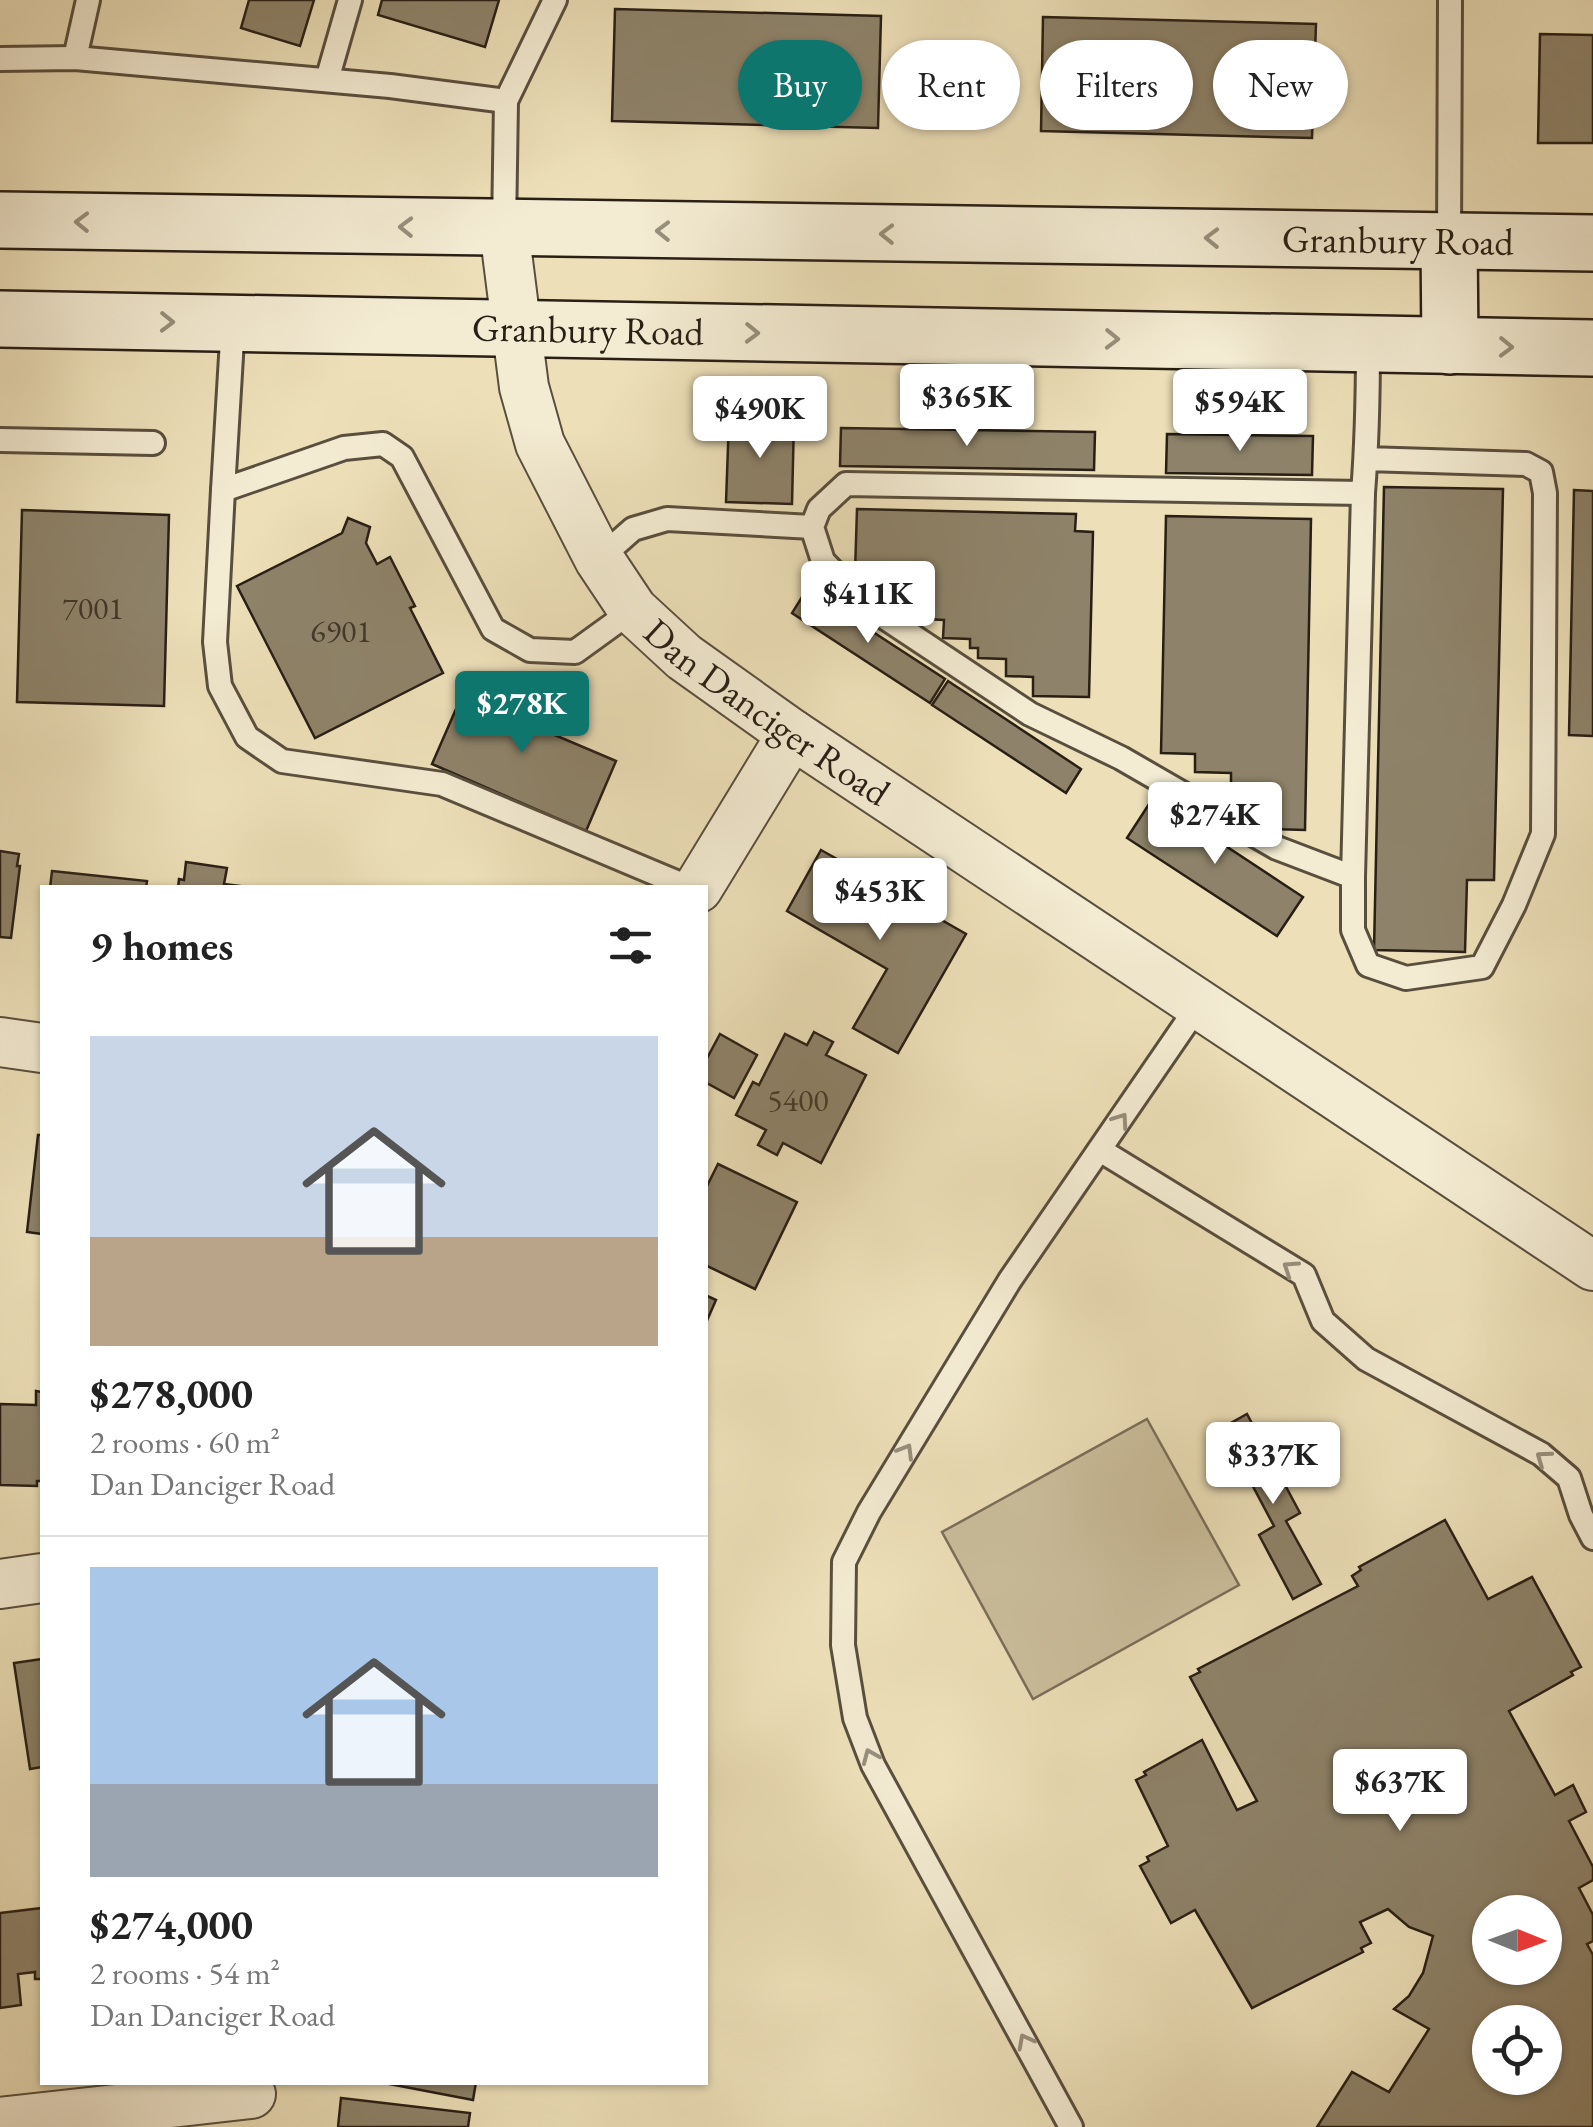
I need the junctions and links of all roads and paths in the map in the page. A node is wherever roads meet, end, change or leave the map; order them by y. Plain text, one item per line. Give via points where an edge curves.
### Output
1 (88, 0) edge
2 (350, 0) edge
3 (555, 0) edge
4 (1450, 0) edge
5 (75, 58) junction
6 (0, 59) edge
7 (327, 80) junction
8 (506, 101) junction
9 (0, 220) edge
10 (504, 229) junction
11 (1449, 241) junction
12 (1593, 244) edge
13 (0, 319) edge
14 (234, 323) junction
15 (514, 328) junction
16 (1368, 344) junction
17 (1450, 346) junction
18 (1593, 348) edge
19 (0, 440) edge
20 (153, 443) dead end
21 (1366, 460) junction
22 (222, 490) junction
23 (1364, 493) junction
24 (812, 527) junction
25 (598, 559) junction
26 (634, 610) junction
27 (792, 734) junction
28 (1354, 877) junction
29 (683, 885) edge
30 (700, 885) edge
31 (1200, 1003) junction
32 (0, 1042) edge
33 (40, 1048) edge
34 (1100, 1150) junction
35 (1593, 1266) edge
36 (1593, 1538) edge
37 (40, 1578) edge
38 (0, 1584) edge
39 (250, 2101) edge
40 (0, 2122) edge
41 (1071, 2127) edge

1 - 5 lane
2 - 7 lane
3 - 8 lane
4 - 11 lane
5 - 6 lane
5 - 7 lane
7 - 8 lane
8 - 10 lane
10 -> 9 main road, Granbury Road
11 -> 10 main road, Granbury Road
10 - 15 street, Dan Danciger Road
11 - 12 main road, Granbury Road
11 - 17 main road
13 -> 14 main road, Granbury Road
14 - 15 main road, Granbury Road
14 - 22 lane
15 -> 16 main road, Granbury Road
15 - 25 street, Dan Danciger Road via 540,444
16 - 17 main road, Granbury Road
16 - 21 lane
17 -> 18 main road, Granbury Road
19 - 20 lane
21 - 23 lane
21 - 28 lane via 1526,464 1541,472 1542,834 1482,967 1406,978 1368,965 1353,930
22 - 26 lane via 344,448 383,444 402,457 493,629 530,650 575,652
22 - 29 lane via 215,642 220,686 247,737 282,761 442,784
23 - 24 lane via 846,484 820,508
23 - 28 lane
24 - 25 lane via 667,519 633,529
24 - 28 lane via 823,560 864,603 1030,714 1277,848
25 - 26 street, Dan Danciger Road
26 - 27 street, Dan Danciger Road via 684,657
27 - 30 street
27 - 31 street, Dan Danciger Road
34 -> 31 lane
31 - 35 street, Dan Danciger Road
32 - 33 street
36 -> 34 lane via 1569,1478 1541,1454 1366,1359 1323,1321 1304,1276
41 -> 34 lane via 873,1766 854,1718 843,1645 844,1562 1010,1280
37 - 38 street
39 - 40 street

